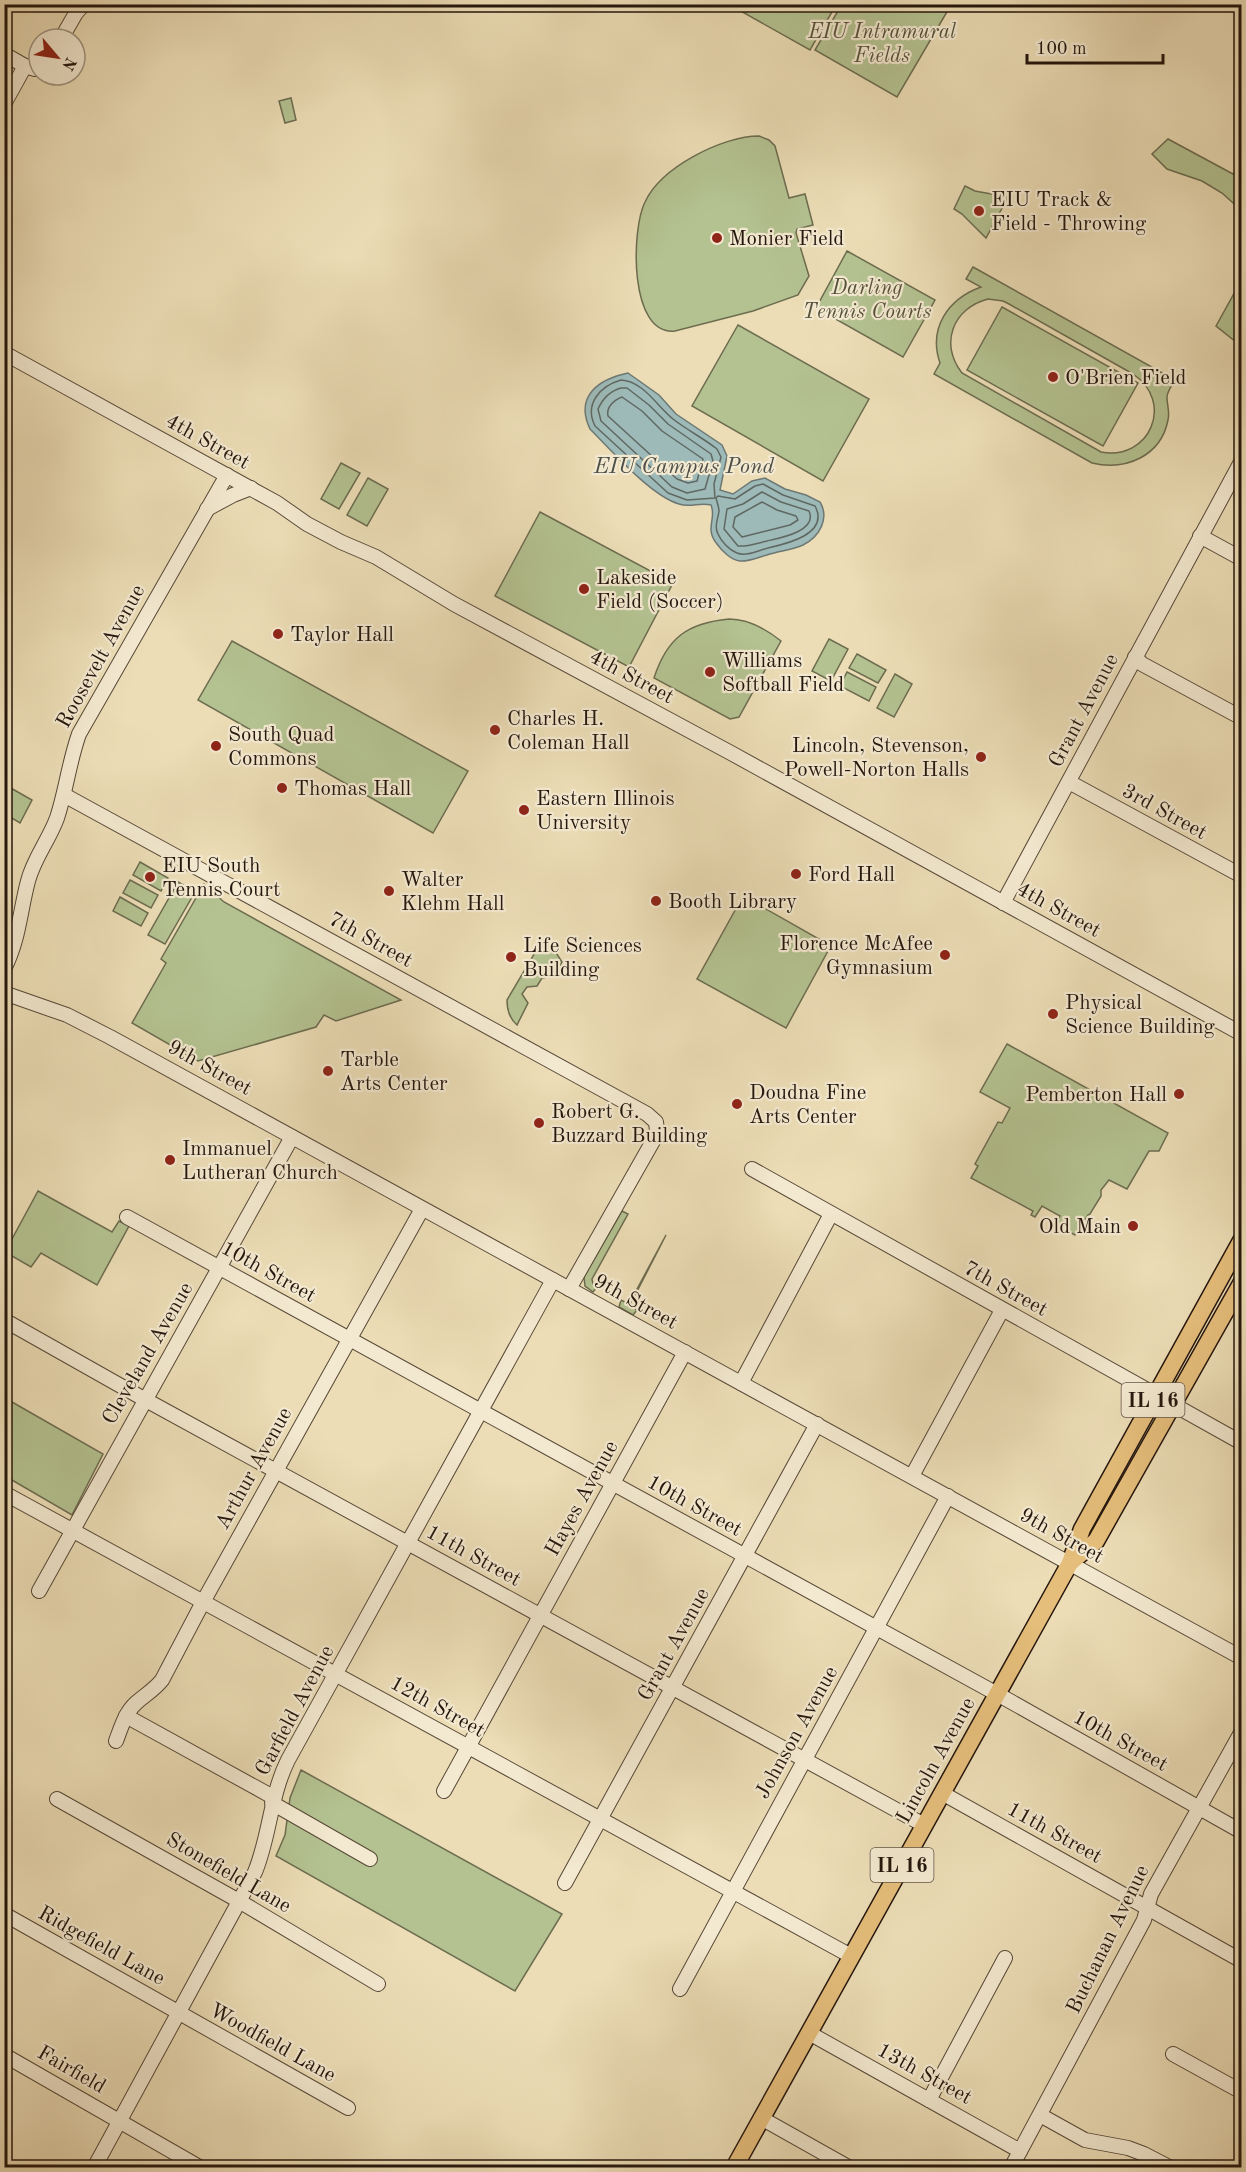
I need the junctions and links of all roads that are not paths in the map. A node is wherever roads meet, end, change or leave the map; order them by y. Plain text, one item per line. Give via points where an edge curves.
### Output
1 (84, 4) edge
2 (68, 27) edge
3 (4, 54) edge
4 (27, 64) edge
5 (27, 73) edge
6 (4, 104) edge
7 (4, 353) edge
8 (1242, 460) edge
9 (227, 475) junction
10 (251, 488) junction
11 (206, 510) junction
12 (1200, 536) junction
13 (1242, 559) edge
14 (1135, 657) junction
15 (1242, 718) edge
16 (1068, 782) junction
17 (64, 795) junction
18 (1242, 876) edge
19 (1003, 903) junction
20 (4, 969) edge
21 (4, 993) edge
22 (1242, 1034) edge
23 (292, 1137) junction
24 (752, 1169) dead end
25 (422, 1209) junction
26 (831, 1214) junction
27 (127, 1217) dead end
28 (1242, 1239) edge
29 (219, 1268) junction
30 (1220, 1279) junction
31 (553, 1280) junction
32 (1240, 1287) edge
33 (569, 1289) junction
34 (1002, 1310) junction
35 (4, 1320) edge
36 (349, 1340) junction
37 (685, 1352) junction
38 (741, 1383) junction
39 (1156, 1395) junction
40 (144, 1399) junction
41 (1174, 1404) junction
42 (481, 1412) junction
43 (817, 1424) junction
44 (1242, 1443) edge
45 (276, 1470) junction
46 (912, 1476) junction
47 (613, 1484) junction
48 (4, 1493) edge
49 (948, 1496) junction
50 (73, 1529) junction
51 (408, 1543) junction
52 (745, 1556) junction
53 (1070, 1563) junction
54 (39, 1591) dead end
55 (203, 1602) junction
56 (540, 1615) junction
57 (877, 1628) junction
58 (1242, 1658) edge
59 (335, 1674) junction
60 (673, 1688) junction
61 (997, 1694) junction
62 (126, 1716) junction
63 (1242, 1731) edge
64 (116, 1742) dead end
65 (468, 1747) junction
66 (805, 1760) junction
67 (444, 1791) dead end
68 (942, 1793) junction
69 (57, 1799) dead end
70 (273, 1800) junction
71 (1198, 1808) junction
72 (601, 1819) junction
73 (924, 1825) junction
74 (1242, 1832) edge
75 (370, 1859) dead end
76 (565, 1883) dead end
77 (733, 1892) junction
78 (239, 1902) junction
79 (1148, 1908) junction
80 (4, 1914) edge
81 (851, 1956) junction
82 (1005, 1959) dead end
83 (1242, 1961) edge
84 (378, 1984) dead end
85 (680, 1989) dead end
86 (178, 2012) junction
87 (809, 2033) junction
88 (1173, 2054) dead end
89 (4, 2055) edge
90 (1242, 2092) edge
91 (929, 2100) junction
92 (348, 2108) dead end
93 (1040, 2115) junction
94 (761, 2118) junction
95 (119, 2120) junction
96 (1020, 2151) junction
97 (93, 2168) edge
98 (201, 2168) edge
99 (734, 2168) edge
100 (850, 2168) edge
101 (1011, 2168) edge
102 (1171, 2168) edge

1 - 2 street
3 - 4 street
5 - 6 street
7 - 9 street, 4th Street
8 - 12 street, Grant Avenue
9 - 10 street, 4th Street
9 - 11 street, Roosevelt Avenue
10 - 11 street
10 - 19 street, 4th Street via 341,542 386,563
11 - 17 street, Roosevelt Avenue via 87,718 73,752
12 - 13 street
12 - 14 street, Grant Avenue
14 - 15 street
14 - 16 street, Grant Avenue
16 - 18 street, 3rd Street
16 - 19 street, Grant Avenue
17 - 20 street, Roosevelt Avenue via 56,821 31,871 17,939
17 - 33 street, 7th Street via 656,1122 652,1141
19 - 22 street, 4th Street
21 - 23 street, 9th Street via 82,1022
23 - 25 street, 9th Street
23 - 29 street, Cleveland Avenue
24 - 26 street, 7th Street
25 - 31 street, 9th Street
25 - 36 street, Arthur Avenue
26 - 34 street, 7th Street
26 - 38 street
27 - 29 street, 10th Street
28 - 30 main road, Lincoln Avenue / IL 16
29 - 36 street, 10th Street
29 - 40 street, Cleveland Avenue
30 - 32 street
30 - 39 main road, Lincoln Avenue / IL 16
31 - 33 street, 9th Street
31 - 42 street, Garfield Avenue
32 - 41 main road, Lincoln Avenue / IL 16
33 - 37 street, 9th Street
34 - 39 street, 7th Street
34 - 46 street
35 - 40 street, 11th Street
36 - 42 street, 10th Street
36 - 45 street, Arthur Avenue
37 - 38 street, 9th Street
37 - 47 street, Hayes Avenue
38 - 43 street, 9th Street
39 - 41 street, 7th Street
39 - 53 main road, Lincoln Avenue / IL 16 via 1082,1528
40 - 45 street, 11th Street
40 - 50 street, Cleveland Avenue
41 - 44 street, 7th Street
41 - 53 main road, Lincoln Avenue / IL 16 via 1096,1541
42 - 47 street, 10th Street
42 - 51 street, Garfield Avenue
43 - 46 street, 9th Street
43 - 52 street, Grant Avenue
45 - 51 street, 11th Street
45 - 55 street, Arthur Avenue
46 - 49 street, 9th Street
47 - 52 street, 10th Street
47 - 56 street, Hayes Avenue
48 - 50 street, 12th Street
49 - 53 street, 9th Street
49 - 57 street, Johnson Avenue
50 - 54 street, Cleveland Avenue
50 - 55 street, 12th Street
51 - 56 street, 11th Street
51 - 59 street, Garfield Avenue
52 - 57 street, 10th Street
52 - 60 street, Grant Avenue
53 - 58 street, 9th Street
53 - 61 main road, Lincoln Avenue / IL 16
55 - 59 street, 12th Street
55 - 62 street, Arthur Avenue via 162,1680
56 - 60 street, 11th Street
56 - 65 street, Hayes Avenue
57 - 61 street, 10th Street
57 - 66 street, Johnson Avenue
59 - 65 street, 12th Street
59 - 70 street, Garfield Avenue via 288,1760
60 - 66 street, 11th Street
60 - 72 street, Grant Avenue
61 - 68 main road, Lincoln Avenue / IL 16
61 - 71 street, 10th Street
62 - 64 street, Arthur Avenue
62 - 70 street
63 - 71 street, Buchanan Avenue
65 - 67 street, Hayes Avenue
65 - 72 street, 12th Street
66 - 73 street, 11th Street
66 - 77 street, Johnson Avenue
68 - 73 main road, Lincoln Avenue / IL 16
68 - 79 street, 11th Street
69 - 78 street, Stonefield Lane
70 - 75 street
70 - 78 street, Garfield Avenue via 262,1855
71 - 74 street, 10th Street
71 - 79 street, Buchanan Avenue via 1151,1894
72 - 76 street, Grant Avenue
72 - 77 street, 12th Street
73 - 81 main road, Lincoln Avenue / IL 16
77 - 81 street, 12th Street
77 - 85 street, Johnson Avenue
78 - 84 street, Stonefield Lane
78 - 86 street, Garfield Avenue
79 - 83 street, 11th Street
79 - 93 street, Buchanan Avenue
80 - 86 street, Ridgefield Lane
81 - 87 main road, Lincoln Avenue / IL 16
82 - 91 street
86 - 92 street, Woodfield Lane
86 - 95 street, Garfield Avenue
87 - 91 street, 13th Street
87 - 94 main road, Lincoln Avenue / IL 16
88 - 90 street
89 - 95 street, Fairfield
91 - 96 street, 13th Street
93 - 96 street, Buchanan Avenue
93 - 102 street via 1085,2140 1128,2148
94 - 99 main road, Lincoln Avenue / IL 16
94 - 100 street
95 - 97 street, Garfield Avenue
95 - 98 street, Fairfield
96 - 101 street, Buchanan Avenue

